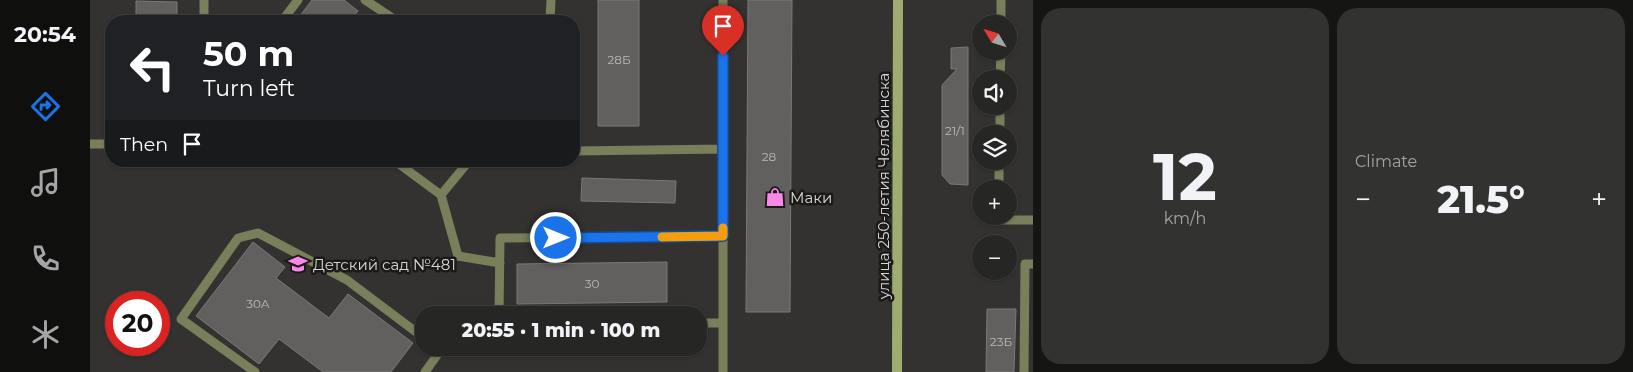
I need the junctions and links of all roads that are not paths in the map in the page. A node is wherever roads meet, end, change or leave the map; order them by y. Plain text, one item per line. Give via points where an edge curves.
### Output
1 (204, 0) edge
2 (298, 0) edge
3 (365, 0) edge
4 (551, 0) edge
5 (723, 0) edge
6 (898, 0) edge
7 (1001, 0) edge
8 (204, 15) edge
9 (287, 15) edge
10 (388, 15) edge
11 (550, 15) edge
12 (1001, 15) edge
13 (90, 144) edge
14 (105, 144) edge
15 (723, 149) junction
16 (580, 150) edge
17 (403, 167) edge
18 (464, 167) edge
19 (441, 195) junction
20 (1017, 220) edge
21 (1033, 220) edge
22 (723, 236) junction
23 (500, 263) junction
24 (1033, 264) edge
25 (500, 306) edge
26 (707, 323) edge
27 (723, 323) junction
28 (415, 331) edge
29 (436, 356) edge
30 (255, 372) edge
31 (425, 372) edge
32 (723, 372) edge
33 (897, 372) edge
34 (1024, 372) edge

1 - 8 lane
2 - 9 lane
3 - 10 lane
4 - 11 lane
5 - 15 lane
6 - 33 street, улица 250-летия Челябинска
7 - 12 lane
13 - 14 lane
15 - 16 lane
15 - 22 lane
17 - 19 lane
18 - 19 lane
19 - 23 lane via 458,256
20 - 21 lane
22 - 23 lane via 500,238
22 - 27 lane
23 - 25 lane
24 - 34 lane via 1025,264
26 - 27 lane
27 - 32 lane
28 - 30 lane via 347,280 258,233 238,238 181,318
29 - 31 lane

